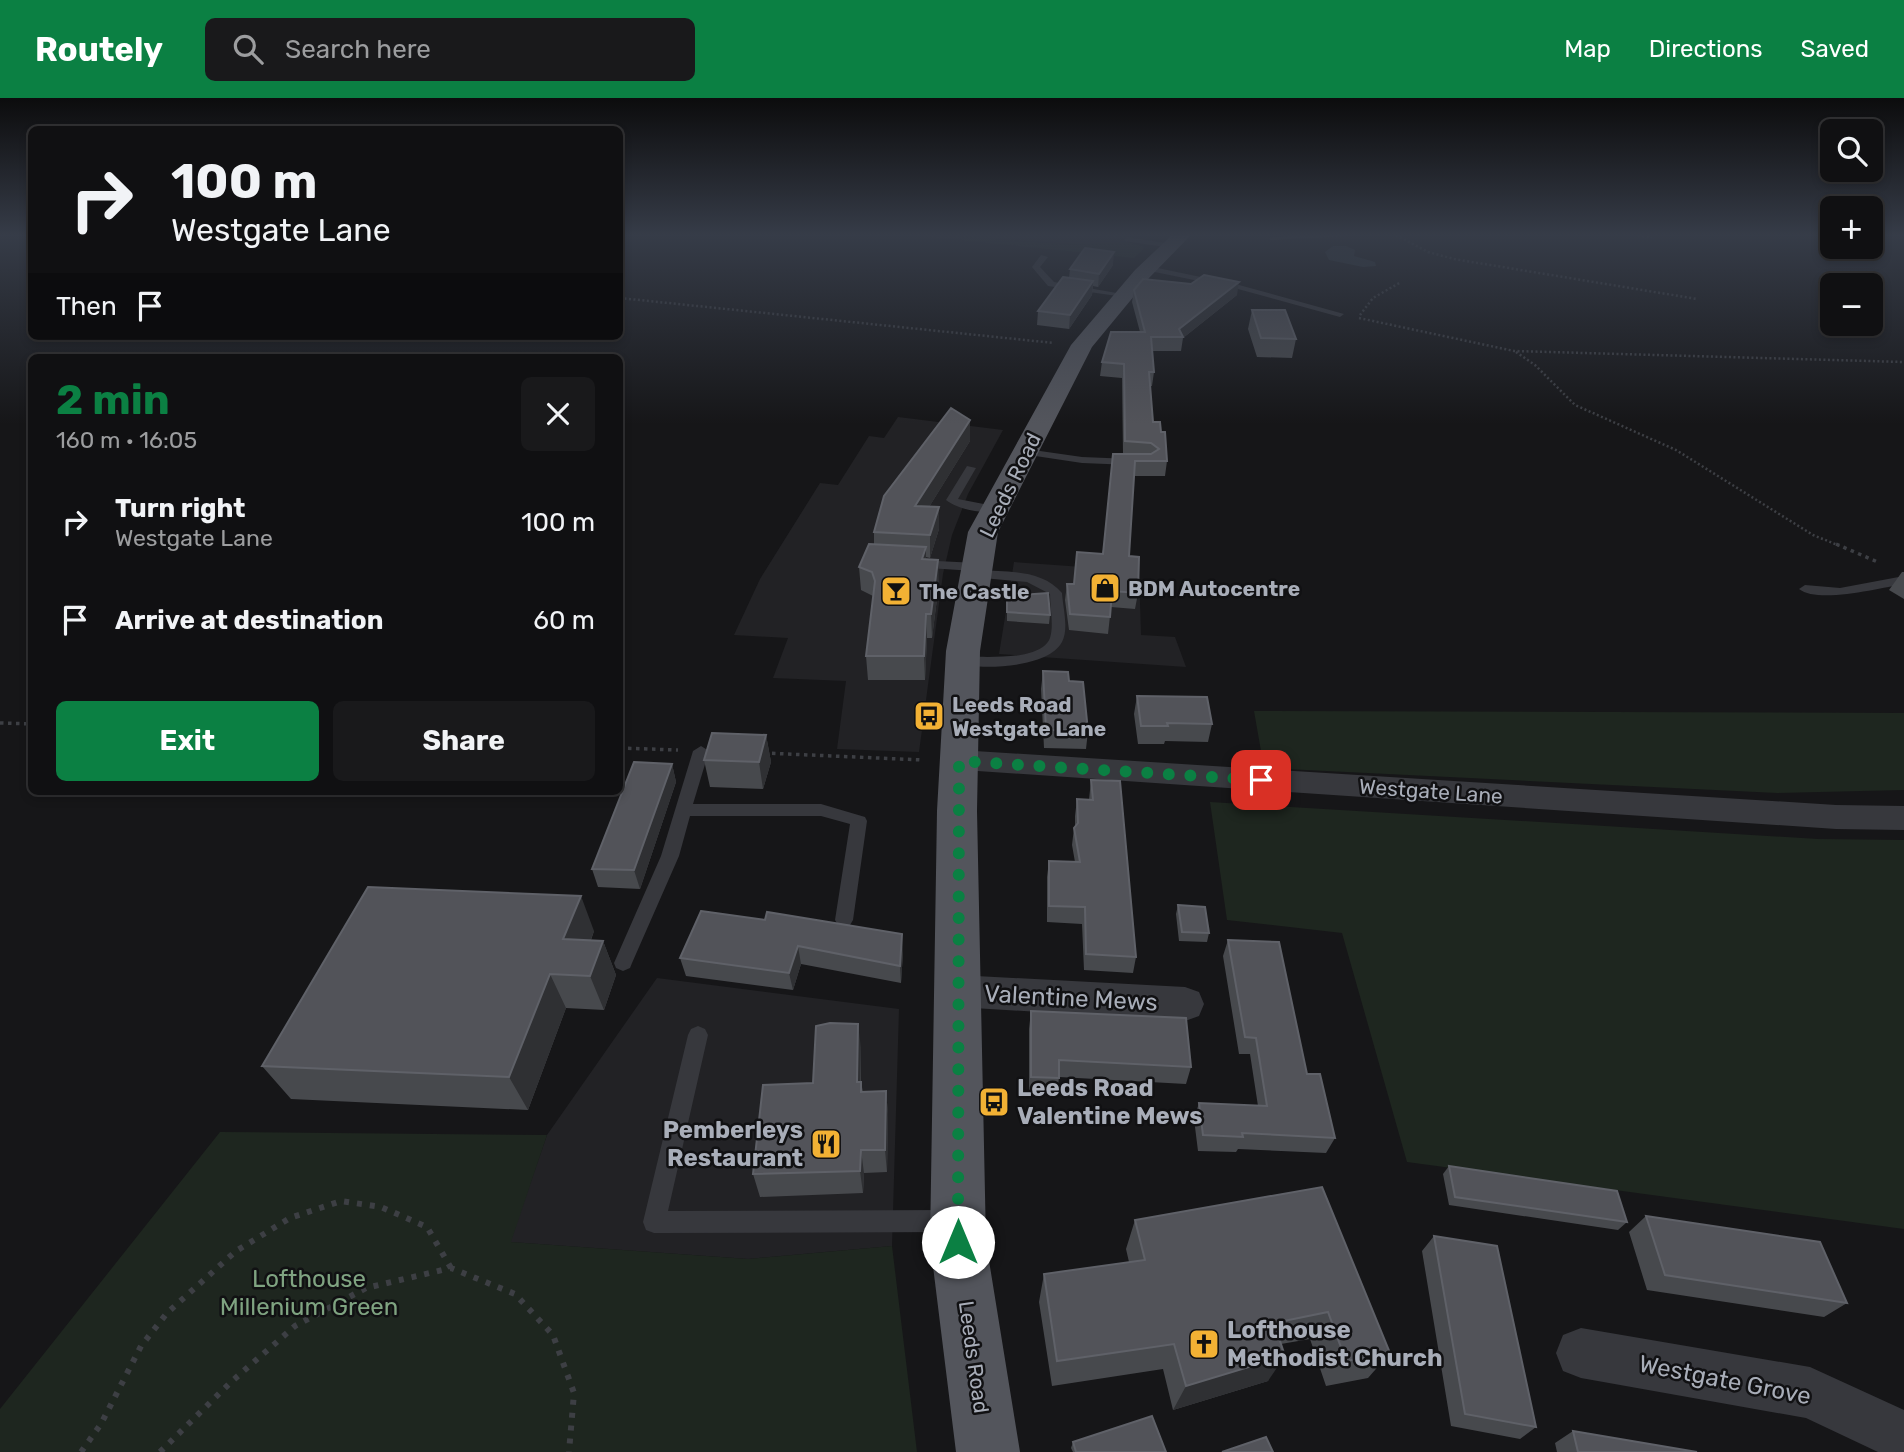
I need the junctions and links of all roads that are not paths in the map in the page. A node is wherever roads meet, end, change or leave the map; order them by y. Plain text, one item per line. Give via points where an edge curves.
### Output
1 (1119, 298) edge
2 (1281, 298) edge
3 (1340, 314) road end
4 (1026, 452) junction
5 (1149, 463) edge
6 (971, 468) dead end
7 (995, 509) junction
8 (901, 563) edge
9 (977, 571) junction
10 (1904, 580) edge
11 (1805, 589) dead end
12 (963, 661) junction
13 (701, 751) road end
14 (959, 761) junction
15 (684, 810) junction
16 (1904, 818) edge
17 (844, 920) dead end
18 (623, 963) dead end
19 (957, 992) junction
20 (1185, 1004) dead end
21 (698, 1035) dead end
22 (958, 1220) junction
23 (1580, 1353) dead end
24 (1904, 1437) edge
25 (988, 1452) edge

1 - 4 main road, Leeds Road via 1082,345
2 - 3 lane
4 - 5 lane
4 - 7 main road, Leeds Road
6 - 7 lane via 952,500
7 - 9 main road, Leeds Road via 983,532
8 - 9 lane
9 - 12 main road, Leeds Road
9 - 12 lane via 1049,584 1056,593 1057,639 1050,650 1029,659
10 - 11 lane via 1840,592
12 - 14 main road, Leeds Road
13 - 15 lane
14 - 16 street, Westgate Lane
14 - 19 main road, Leeds Road
15 - 17 lane via 821,810 859,821
15 - 18 lane via 670,856
19 - 20 street, Valentine Mews
19 - 22 main road, Leeds Road
21 - 22 lane via 654,1222
22 - 25 main road, Leeds Road
23 - 24 street, Westgate Grove via 1810,1393

